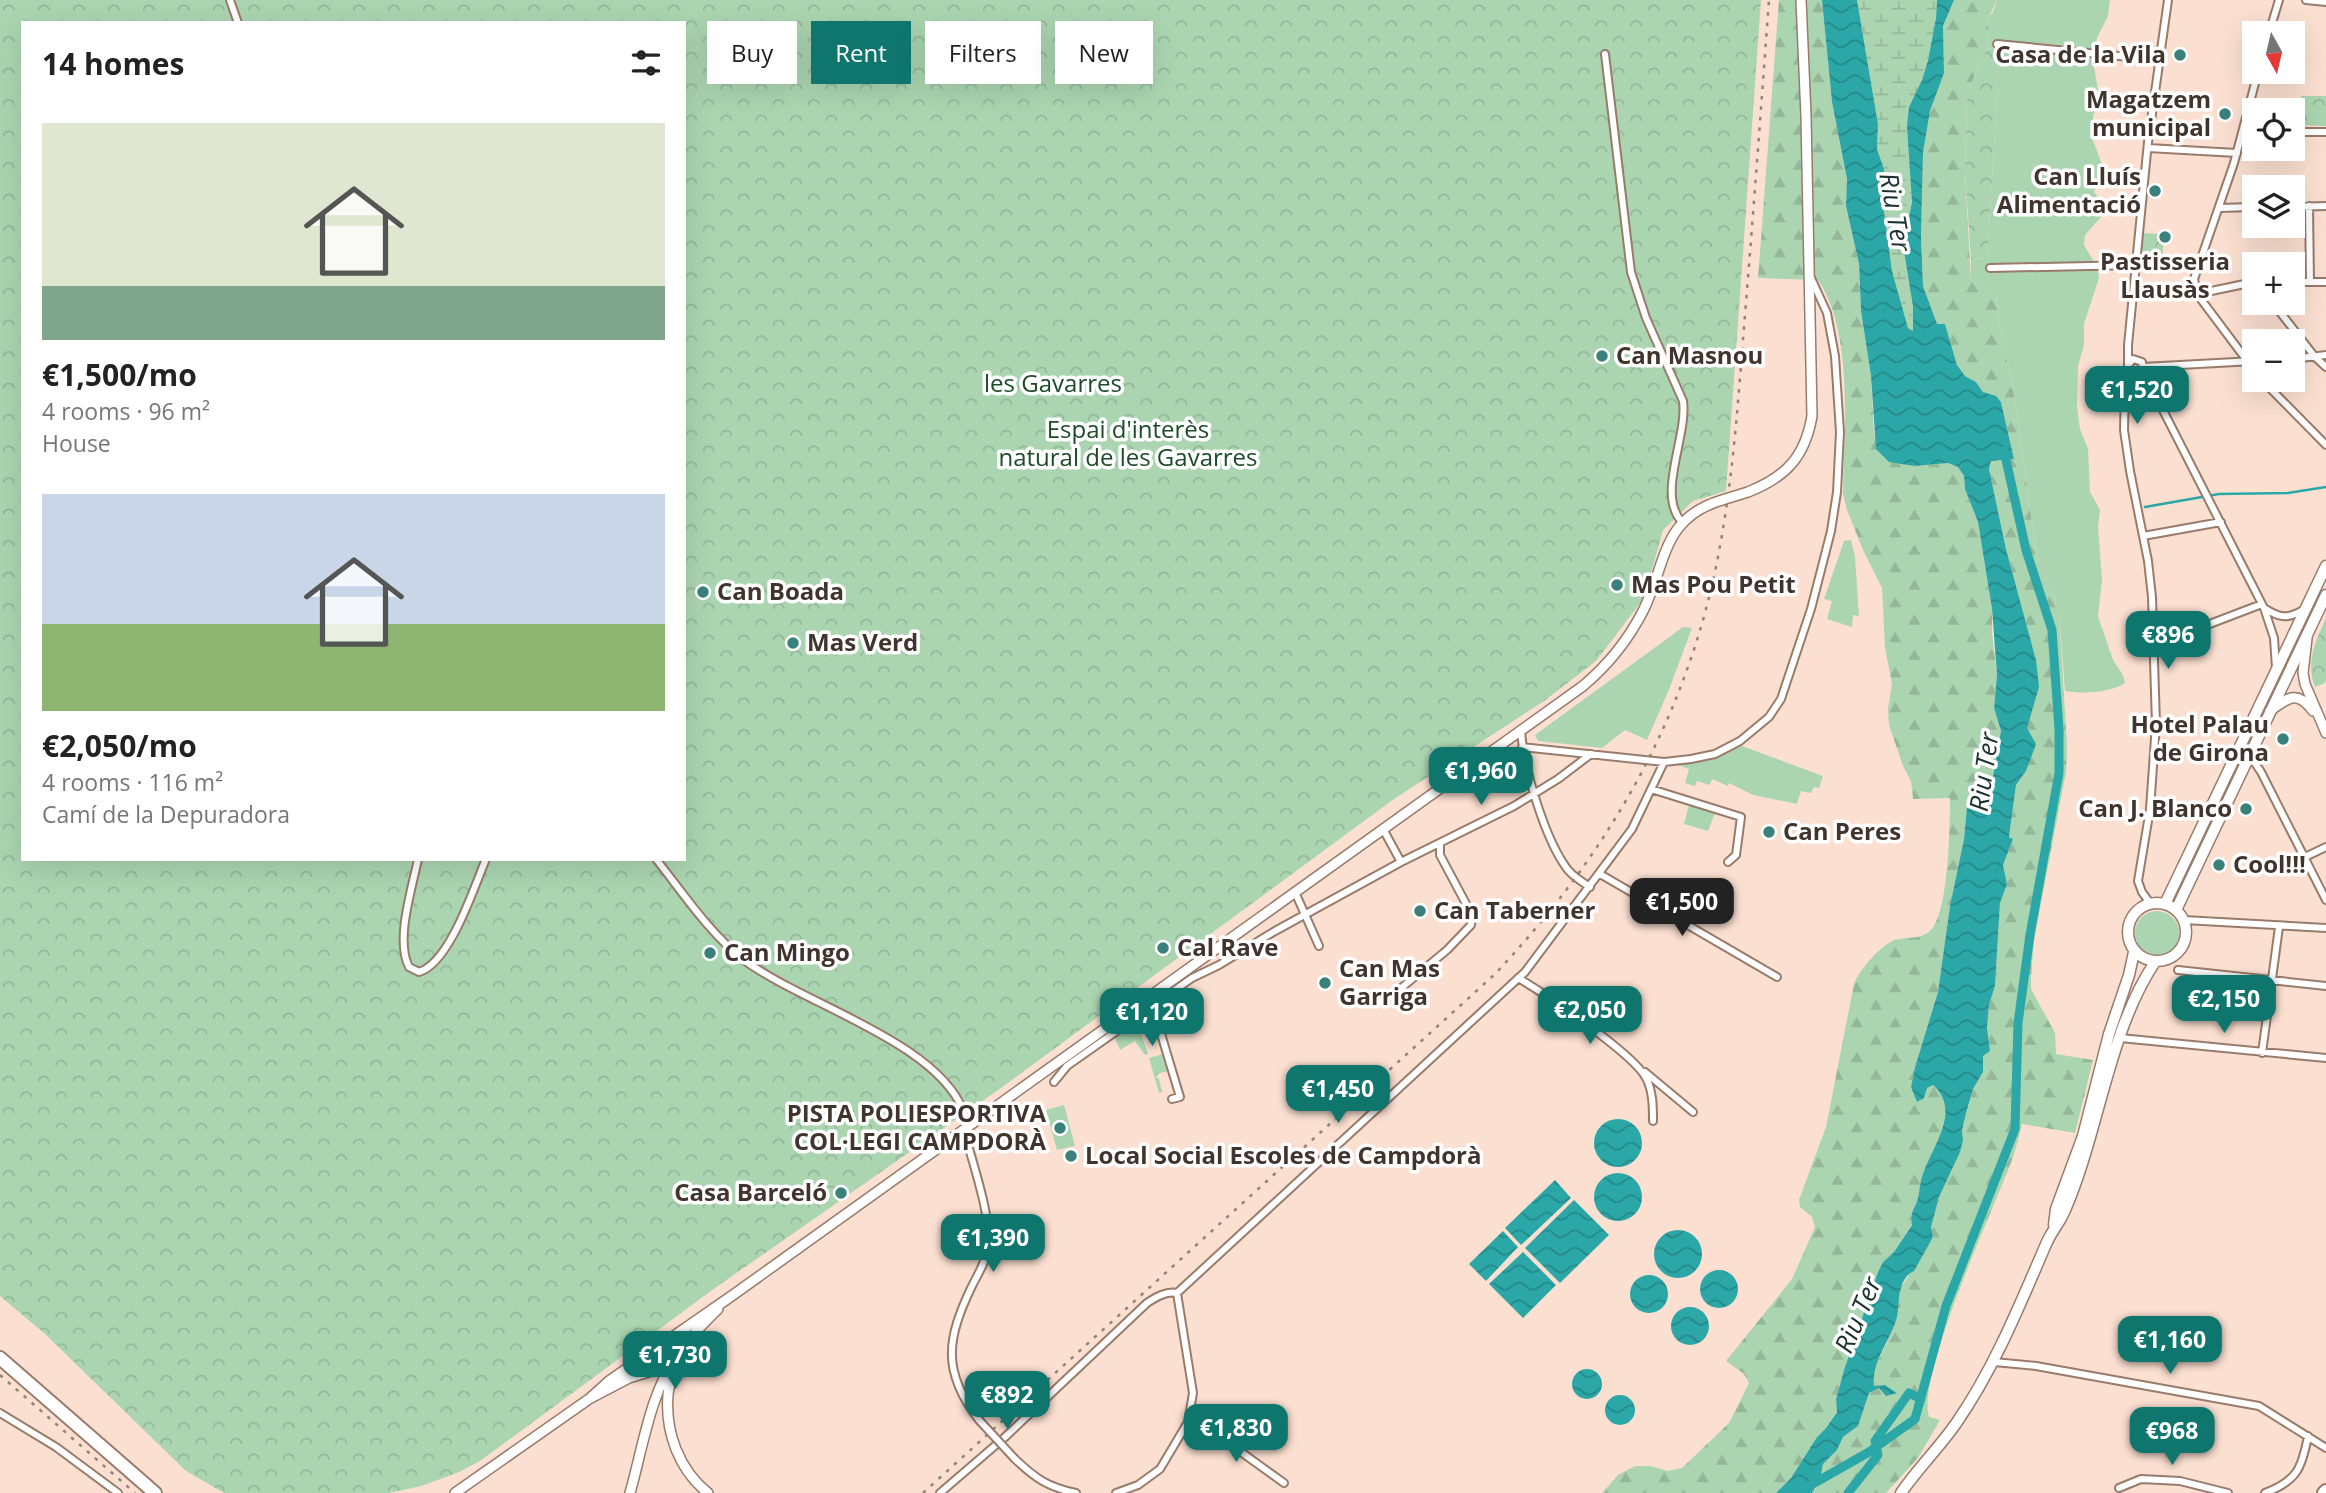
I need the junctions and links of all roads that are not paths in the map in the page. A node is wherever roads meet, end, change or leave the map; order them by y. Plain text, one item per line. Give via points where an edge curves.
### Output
1 (230, 0) edge
2 (1801, 0) edge
3 (2168, 0) edge
4 (2279, 0) edge
5 (2306, 0) edge
6 (2326, 2) edge
7 (237, 21) edge
8 (2273, 21) edge
9 (1997, 44) dead end
10 (1605, 54) dead end
11 (2160, 60) junction
12 (2256, 84) edge
13 (2305, 132) edge
14 (2326, 132) edge
15 (2148, 148) junction
16 (2237, 153) junction
17 (2305, 206) edge
18 (2309, 206) junction
19 (2326, 206) edge
20 (2242, 207) edge
21 (2219, 208) junction
22 (2136, 265) junction
23 (1990, 268) dead end
24 (1810, 274) junction
25 (2305, 282) edge
26 (2310, 282) junction
27 (2326, 282) edge
28 (2242, 285) edge
29 (2197, 294) junction
30 (2282, 315) edge
31 (2242, 351) edge
32 (2326, 355) edge
33 (2315, 357) junction
34 (2305, 358) edge
35 (2242, 363) edge
36 (2128, 365) junction
37 (2326, 367) edge
38 (2142, 370) junction
39 (2131, 373) junction
40 (2274, 392) edge
41 (2326, 445) edge
42 (1682, 522) junction
43 (2221, 522) junction
44 (2143, 536) junction
45 (2326, 566) edge
46 (2326, 595) edge
47 (2263, 606) junction
48 (2306, 608) junction
49 (2153, 623) junction
50 (2308, 634) junction
51 (2276, 670) junction
52 (2269, 711) junction
53 (2318, 718) junction
54 (1521, 731) junction
55 (2326, 733) edge
56 (1522, 747) junction
57 (1591, 754) junction
58 (2249, 754) junction
59 (1664, 762) junction
60 (1651, 789) junction
61 (1535, 793) junction
62 (1383, 829) junction
63 (1440, 844) junction
64 (2326, 847) edge
65 (2305, 857) junction
66 (418, 861) edge
67 (485, 861) edge
68 (658, 861) edge
69 (1401, 862) junction
70 (1728, 862) dead end
71 (1600, 874) junction
72 (1590, 887) junction
73 (1295, 892) junction
74 (2326, 900) edge
75 (2150, 903) junction
76 (2165, 904) junction
77 (2176, 910) junction
78 (1306, 914) junction
79 (2184, 920) junction
80 (2279, 927) junction
81 (2326, 929) edge
82 (1320, 946) dead end
83 (2134, 951) junction
84 (2155, 962) junction
85 (2178, 970) dead end
86 (1777, 977) dead end
87 (1518, 978) junction
88 (2272, 982) junction
89 (2326, 986) edge
90 (1388, 999) dead end
91 (1152, 1004) junction
92 (2120, 1038) junction
93 (2262, 1053) junction
94 (2326, 1058) edge
95 (1638, 1066) junction
96 (1054, 1082) dead end
97 (1172, 1099) dead end
98 (1693, 1111) dead end
99 (1653, 1121) dead end
100 (968, 1127) junction
101 (2053, 1229) junction
102 (1177, 1293) junction
103 (733, 1295) junction
104 (661, 1345) junction
105 (648, 1354) junction
106 (0, 1358) edge
107 (675, 1358) junction
108 (1994, 1362) junction
109 (655, 1370) junction
110 (667, 1371) junction
111 (589, 1399) junction
112 (0, 1413) edge
113 (1188, 1422) junction
114 (2308, 1436) junction
115 (2326, 1448) edge
116 (1284, 1483) dead end
117 (2119, 1488) dead end
118 (1901, 1492) edge
119 (118, 1493) edge
120 (155, 1493) edge
121 (455, 1493) edge
122 (630, 1493) edge
123 (708, 1493) edge
124 (940, 1493) edge
125 (1076, 1493) edge
126 (1116, 1493) edge
127 (2228, 1493) edge
128 (2265, 1493) edge

1 - 7 street
2 - 24 street
3 - 11 street
4 - 8 street
5 - 6 street
9 - 11 street
10 - 42 street via 1631,272 1683,401 1685,416 1671,501
11 - 15 street
12 - 16 street via 2247,131
13 - 14 street
15 - 16 street
15 - 22 street
16 - 21 street
17 - 18 street
18 - 19 street
18 - 26 street
20 - 21 street
21 - 29 street via 2194,279
22 - 23 street
22 - 36 street
24 - 42 street, bridge via 1812,406 1801,451 1772,482 1703,507
24 - 59 street via 1831,333 1840,432 1831,531 1811,609 1782,697 1769,717 1720,752
25 - 26 street
26 - 27 street
28 - 29 street
29 - 31 street
30 - 33 street
32 - 33 street
33 - 34 street
33 - 37 street
35 - 38 street
36 - 38 street via 2138,359
36 - 39 street
38 - 39 street
38 - 43 street
39 - 44 street via 2123,408
40 - 41 street
42 - 54 street via 1668,542 1642,612 1616,652 1583,686
43 - 44 street
43 - 47 street
44 - 49 street
45 - 48 main road
46 - 50 main road
47 - 48 street via 2283,618
47 - 49 street via 2207,625
47 - 51 street via 2274,638
48 - 51 main road
49 - 75 street via 2156,724 2150,809 2138,881
50 - 52 main road
50 - 53 street via 2303,673
51 - 76 main road
52 - 53 street via 2286,699 2298,698
52 - 58 main road
53 - 55 street
54 - 56 street
54 - 62 street
56 - 57 street
56 - 61 street
57 - 59 street
57 - 61 street
58 - 65 street
58 - 77 main road
59 - 60 street
60 - 70 street via 1741,817 1736,855
60 - 71 street via 1632,829
61 - 63 street
61 - 72 street via 1564,863
62 - 69 street
62 - 73 street
63 - 69 street
63 - 90 street via 1440,855 1472,915 1471,926
64 - 65 street
65 - 74 street
66 - 67 street via 404,946 408,967 419,972 448,944
68 - 100 street via 745,961 863,1024 931,1069 963,1109
69 - 78 street
71 - 72 street
71 - 86 street
72 - 87 street
73 - 78 street
73 - 100 street
75 - 76 main road
75 - 83 main road via 2135,911 2129,921 2127,939
76 - 77 main road
77 - 79 main road
78 - 82 street
78 - 91 street
79 - 80 street
79 - 84 main road via 2182,948 2170,959
80 - 81 street
80 - 88 street
83 - 84 main road
83 - 101 main road
84 - 92 main road via 2142,981
85 - 88 street
87 - 95 street
87 - 102 street
88 - 89 street
88 - 93 street
91 - 96 street via 1067,1066
91 - 97 street via 1180,1097
92 - 93 street
92 - 101 main road via 2078,1175
93 - 94 street
95 - 98 street
95 - 99 street via 1650,1086
100 - 103 street
100 - 125 street, bridge via 988,1248 951,1340 956,1380 967,1405 1015,1460 1037,1479
101 - 108 main road
102 - 113 street via 1193,1393
102 - 124 street via 1147,1303
103 - 104 street
103 - 107 street
104 - 105 street
104 - 107 street
105 - 109 street
105 - 111 street
106 - 120 highway
107 - 110 street
107 - 123 street via 668,1402 670,1434 687,1471
108 - 114 street via 2259,1406
108 - 118 main road via 1958,1421
109 - 110 street
109 - 111 street
110 - 122 street
111 - 121 street
112 - 119 street
113 - 116 street via 1200,1417 1209,1422
113 - 126 street via 1160,1469 1138,1485
114 - 115 street
114 - 128 street via 2303,1464 2283,1486
117 - 127 street via 2141,1479 2180,1481

